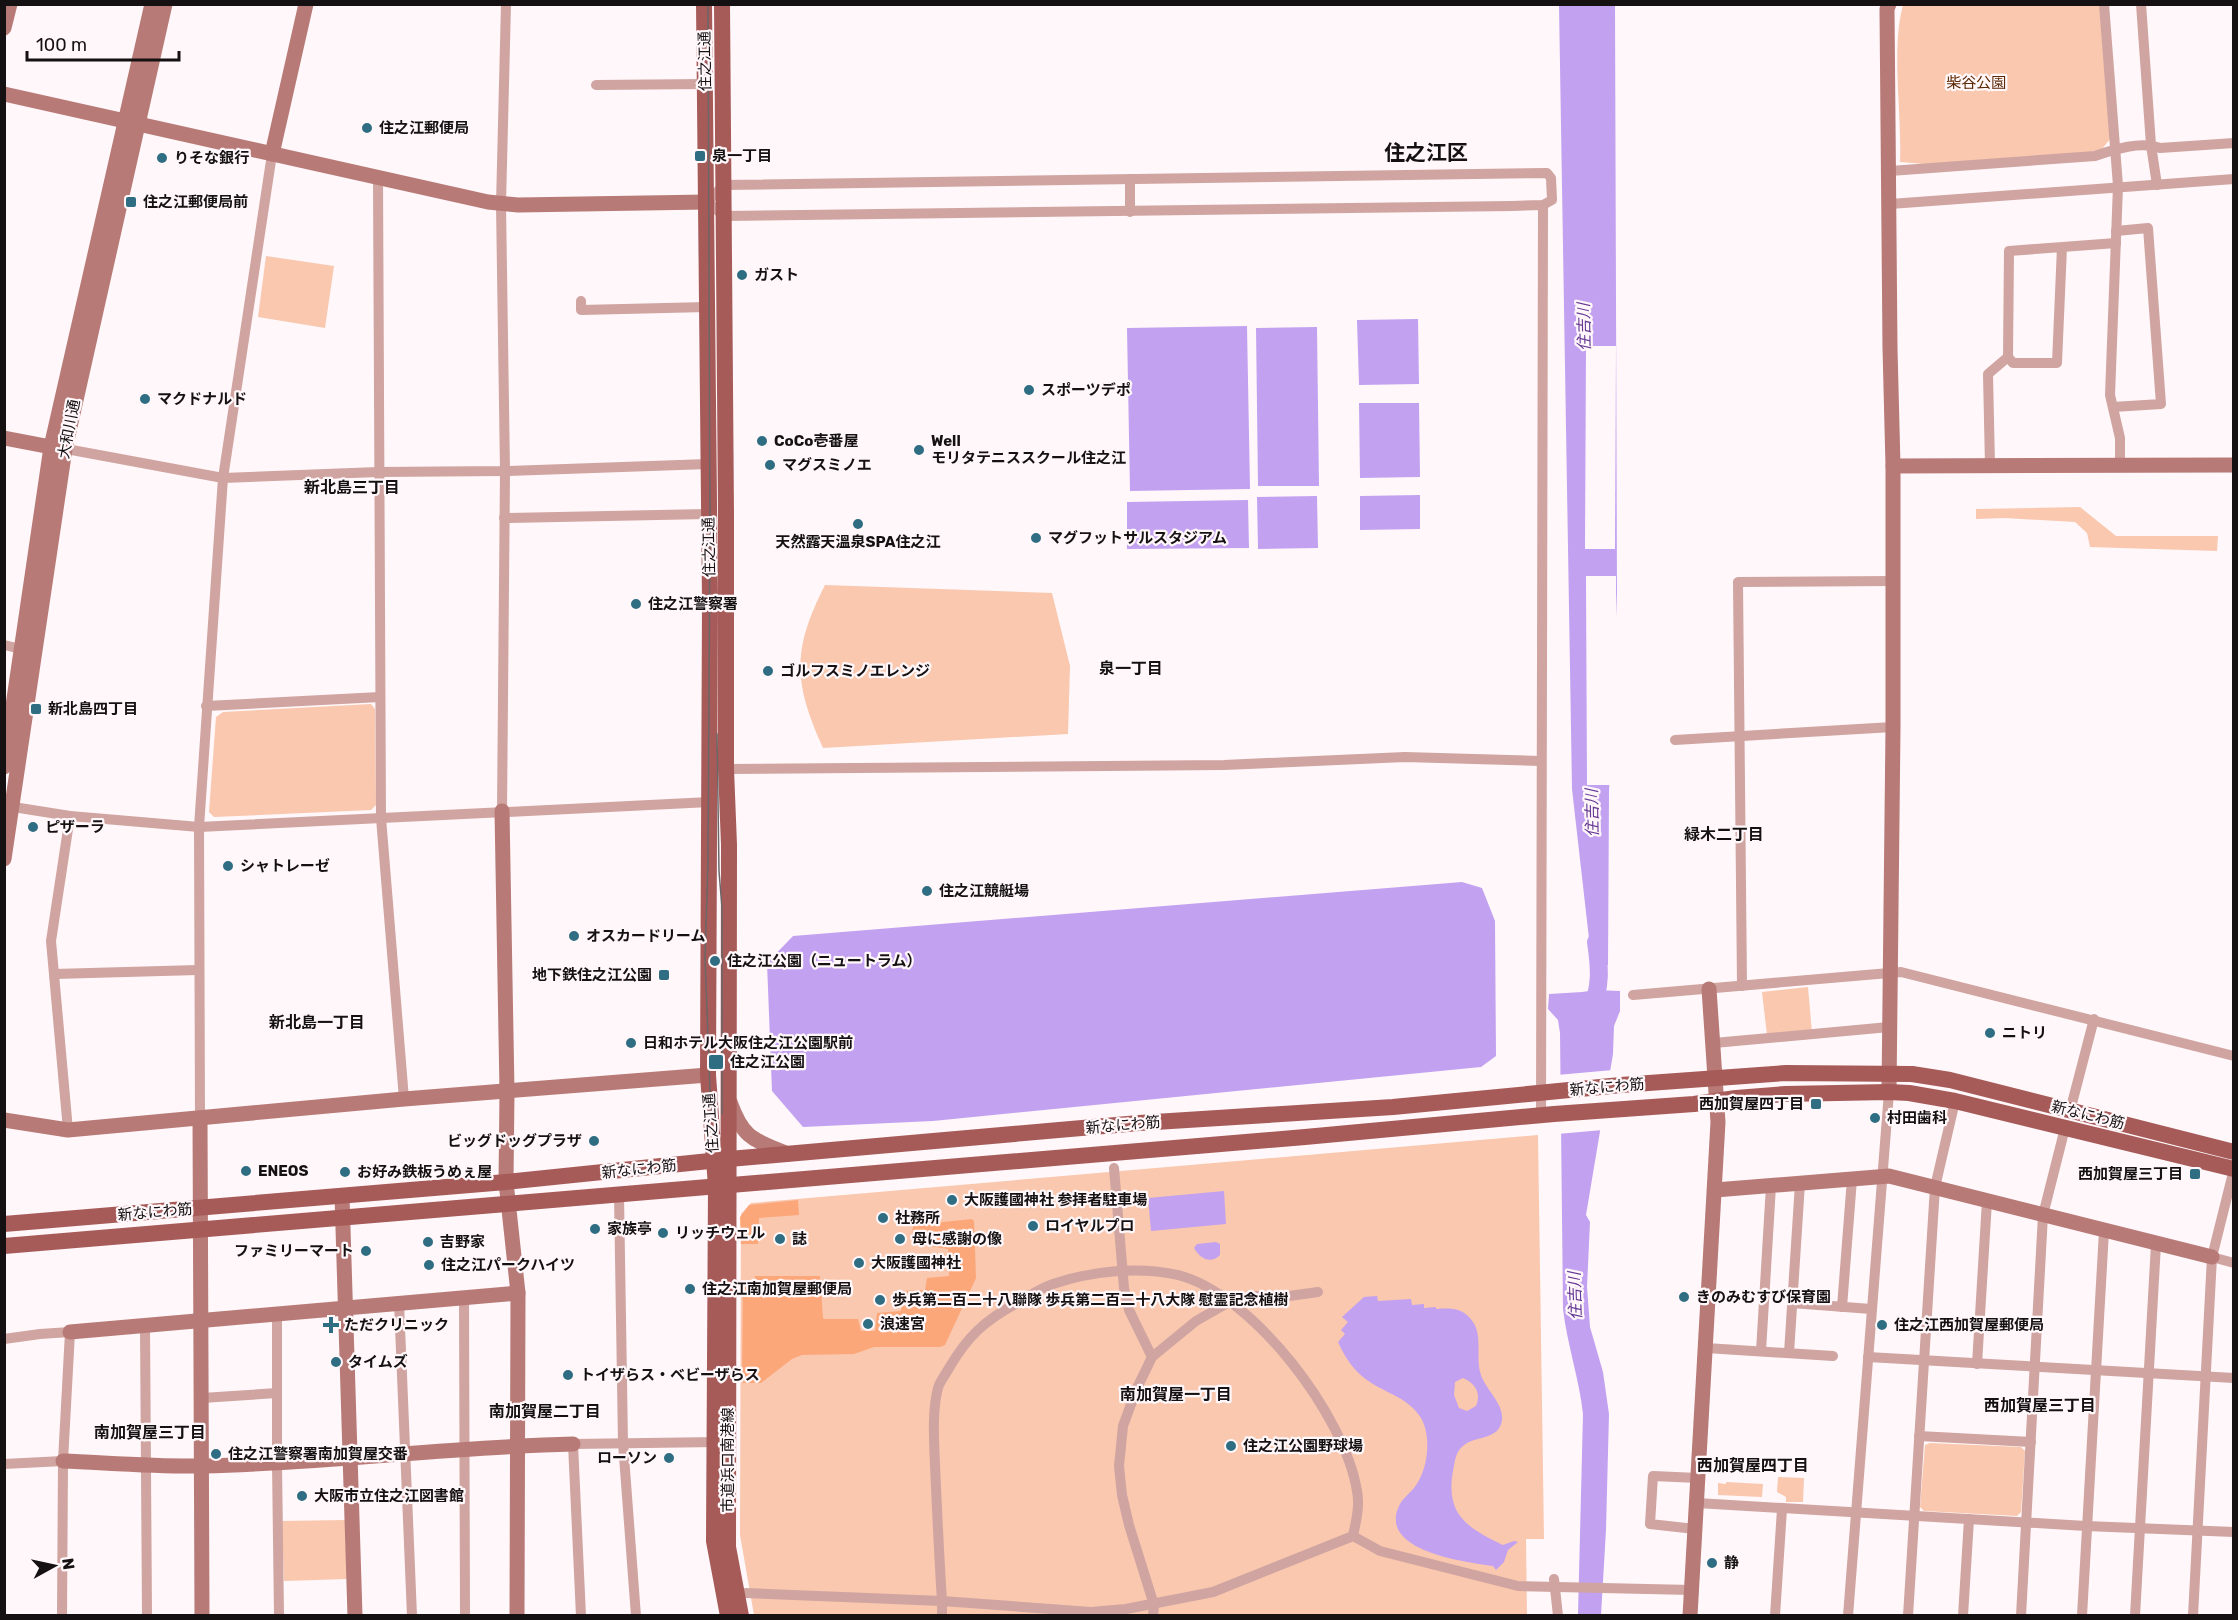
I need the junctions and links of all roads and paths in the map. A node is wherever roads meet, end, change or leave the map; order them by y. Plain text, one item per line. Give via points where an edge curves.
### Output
1 (10, 4) edge
2 (152, 4) edge
3 (165, 4) edge
4 (306, 4) edge
5 (506, 4) edge
6 (704, 4) edge
7 (722, 4) edge
8 (1889, 4) edge
9 (2104, 4) edge
10 (2141, 4) edge
11 (4, 28) edge
12 (705, 84) junction
13 (596, 85) dead end
14 (4, 93) edge
15 (132, 122) junction
16 (2234, 143) edge
17 (2151, 145) junction
18 (2115, 149) junction
19 (272, 153) junction
20 (1890, 171) junction
21 (378, 177) junction
22 (1130, 179) junction
23 (2234, 179) edge
24 (724, 185) junction
25 (2157, 185) junction
26 (2118, 186) junction
27 (707, 202) junction
28 (501, 204) junction
29 (1890, 204) junction
30 (1543, 205) junction
31 (1130, 212) junction
32 (724, 216) junction
33 (2116, 231) junction
34 (2116, 243) junction
35 (2061, 247) junction
36 (581, 301) dead end
37 (707, 308) junction
38 (2008, 357) junction
39 (2113, 408) junction
40 (4, 438) edge
41 (58, 448) junction
42 (708, 464) junction
43 (2121, 465) junction
44 (2234, 465) edge
45 (1893, 466) junction
46 (1990, 466) junction
47 (505, 471) junction
48 (378, 472) junction
49 (223, 478) junction
50 (708, 514) junction
51 (504, 518) junction
52 (1893, 581) junction
53 (4, 645) edge
54 (21, 649) junction
55 (380, 697) junction
56 (206, 706) junction
57 (1893, 727) junction
58 (1739, 736) junction
59 (1675, 740) dead end
60 (1541, 761) junction
61 (4, 767) edge
62 (726, 769) junction
63 (710, 802) junction
64 (8, 807) edge
65 (502, 811) junction
66 (70, 816) junction
67 (381, 818) junction
68 (199, 826) junction
69 (4, 859) edge
70 (198, 970) junction
71 (1890, 973) junction
72 (54, 974) junction
73 (1742, 986) junction
74 (1709, 989) junction
75 (1633, 995) dead end
76 (2094, 1020) junction
77 (1890, 1027) junction
78 (1714, 1043) junction
79 (2234, 1056) edge
80 (1890, 1073) junction
81 (708, 1075) junction
82 (1716, 1079) junction
83 (507, 1091) junction
84 (1546, 1092) junction
85 (1889, 1092) junction
86 (728, 1097) junction
87 (404, 1099) junction
88 (1718, 1101) junction
89 (1955, 1101) junction
90 (2070, 1111) junction
91 (1547, 1115) junction
92 (200, 1118) junction
93 (4, 1120) edge
94 (2065, 1128) junction
95 (68, 1130) junction
96 (2234, 1152) edge
97 (788, 1154) junction
98 (721, 1161) junction
99 (1114, 1168) dead end
100 (2234, 1169) edge
101 (1881, 1176) junction
102 (1852, 1179) junction
103 (506, 1182) junction
104 (1800, 1183) junction
105 (722, 1186) junction
106 (1772, 1186) junction
107 (1935, 1187) junction
108 (1715, 1190) junction
109 (619, 1195) junction
110 (342, 1196) junction
111 (1987, 1201) junction
112 (508, 1205) junction
113 (201, 1208) junction
114 (2043, 1215) junction
115 (344, 1217) junction
116 (4, 1224) edge
117 (201, 1230) junction
118 (2104, 1231) junction
119 (2156, 1244) junction
120 (4, 1246) edge
121 (2212, 1257) junction
122 (2234, 1263) edge
123 (1124, 1270) junction
124 (1318, 1292) dead end
125 (518, 1293) junction
126 (464, 1297) junction
127 (1231, 1301) junction
128 (399, 1303) junction
129 (1792, 1304) junction
130 (1842, 1307) junction
131 (347, 1308) junction
132 (1871, 1310) junction
133 (278, 1314) junction
134 (201, 1320) junction
135 (145, 1326) junction
136 (70, 1332) junction
137 (4, 1339) edge
138 (1706, 1348) junction
139 (1761, 1351) junction
140 (1789, 1353) junction
141 (1833, 1356) dead end
142 (1152, 1357) junction
143 (1868, 1357) junction
144 (1924, 1360) junction
145 (1977, 1364) junction
146 (2035, 1367) junction
147 (2096, 1371) junction
148 (2149, 1373) junction
149 (2205, 1376) junction
150 (2234, 1378) edge
151 (277, 1393) junction
152 (202, 1398) junction
153 (1919, 1436) junction
154 (722, 1442) junction
155 (2031, 1442) junction
156 (623, 1443) junction
157 (573, 1444) junction
158 (519, 1445) junction
159 (464, 1449) junction
160 (405, 1453) junction
161 (351, 1458) junction
162 (63, 1461) junction
163 (277, 1463) junction
164 (4, 1464) edge
165 (146, 1464) junction
166 (202, 1466) junction
167 (1698, 1478) junction
168 (1697, 1503) junction
169 (1782, 1509) junction
170 (1856, 1513) junction
171 (1914, 1516) junction
172 (1969, 1519) junction
173 (2026, 1522) junction
174 (2086, 1526) junction
175 (2140, 1528) junction
176 (1695, 1529) junction
177 (2197, 1531) junction
178 (2234, 1532) edge
179 (1353, 1536) junction
180 (1556, 1585) junction
181 (1692, 1590) junction
182 (746, 1593) dead end
183 (942, 1601) junction
184 (1153, 1610) edge
185 (62, 1616) edge
186 (147, 1616) edge
187 (202, 1616) edge
188 (279, 1616) edge
189 (356, 1616) edge
190 (412, 1616) edge
191 (465, 1616) edge
192 (517, 1616) edge
193 (581, 1616) edge
194 (636, 1616) edge
195 (728, 1616) edge
196 (741, 1616) edge
197 (942, 1616) edge
198 (1558, 1616) edge
199 (1690, 1616) edge
200 (1775, 1616) edge
201 (1848, 1616) edge
202 (1908, 1616) edge
203 (1963, 1616) edge
204 (2021, 1616) edge
205 (2082, 1616) edge
206 (2135, 1616) edge
207 (2193, 1616) edge

1 - 11 street
2 - 15 street, 大和川通
3 - 15 street, 大和川通
4 - 19 street
5 - 28 street
6 - 12 main road, 住之江通
7 - 24 main road, 住之江通
8 - 20 street
9 - 18 street
10 - 17 street
12 - 13 street
12 - 27 main road, 住之江通
14 - 15 street
15 - 19 street
15 - 41 street, 大和川通
16 - 17 street via 2160,148
17 - 18 street
17 - 25 street
18 - 20 street via 2095,156
18 - 26 street
19 - 21 street
19 - 49 street
20 - 29 street
21 - 28 street
21 - 48 street
22 - 24 street
22 - 30 street via 1547,173 1551,178 1552,200
22 - 31 street
23 - 25 street
24 - 27 street
24 - 32 main road, 住之江通
25 - 26 street
26 - 29 street
26 - 33 street
27 - 28 street
27 - 32 street
27 - 37 main road, 住之江通
28 - 47 street
29 - 45 street
30 - 31 street
30 - 60 street
31 - 32 street
32 - 62 main road, 住之江通
33 - 34 street
33 - 39 street via 2148,228 2161,404
34 - 35 street
34 - 39 street via 2110,395
35 - 38 street via 2009,251
35 - 38 street via 2057,363 2013,363
36 - 37 street via 581,310
37 - 42 main road, 住之江通
38 - 46 street via 1988,374
39 - 43 street
40 - 41 street
41 - 49 street
41 - 54 street, 大和川通
41 - 64 street, 大和川通
42 - 47 street
42 - 50 main road, 住之江通
43 - 44 street
43 - 46 street
45 - 46 street
45 - 52 street
47 - 48 street
47 - 51 street
48 - 49 street
48 - 55 street
49 - 56 street
50 - 51 street
50 - 63 main road, 住之江通
51 - 65 street
52 - 57 street
52 - 58 street via 1738,582
53 - 54 street
54 - 61 street, 大和川通
55 - 56 street
55 - 67 street
56 - 68 street
57 - 58 street
57 - 71 street
58 - 59 street
58 - 73 street
60 - 62 street via 1405,757 1224,765
60 - 84 street
62 - 86 main road, 住之江通
63 - 65 street
63 - 81 main road, 住之江通
64 - 66 street
64 - 69 street, 大和川通
65 - 67 street
65 - 83 street
66 - 68 street
66 - 72 street via 51,941
67 - 68 street
67 - 87 street
68 - 70 street
70 - 72 street
70 - 92 street
71 - 73 street
71 - 76 street via 1901,972
71 - 77 street
72 - 95 street
73 - 74 street
74 - 75 street
74 - 78 street
76 - 79 street
76 - 90 street
77 - 78 street
77 - 80 street
78 - 82 street
80 - 82 main road, 新なにわ筋 via 1786,1073
80 - 85 street
80 - 90 main road, 新なにわ筋 via 1950,1080
81 - 83 street
81 - 98 main road, 住之江通
82 - 84 main road, 新なにわ筋
82 - 88 street
83 - 87 street
83 - 103 street
84 - 91 street
84 - 97 main road, 新なにわ筋
85 - 88 main road, 新なにわ筋 via 1785,1094
85 - 89 main road, 新なにわ筋
85 - 101 street
86 - 97 street via 737,1120 752,1140
86 - 98 main road, 住之江通
87 - 92 street
88 - 91 main road, 新なにわ筋
88 - 108 street
89 - 94 main road, 新なにわ筋
89 - 107 street
90 - 96 main road, 新なにわ筋
91 - 105 main road, 新なにわ筋
92 - 95 street
92 - 113 street
93 - 95 street
94 - 100 main road, 新なにわ筋
94 - 114 street
97 - 98 main road, 新なにわ筋
98 - 103 main road, 新なにわ筋
98 - 105 main road, 市道浜口南港線
99 - 123 street
100 - 121 street
101 - 102 street
101 - 107 street
101 - 132 street
102 - 104 street
102 - 130 street
103 - 110 main road, 新なにわ筋
103 - 112 street
104 - 106 street
104 - 129 street
105 - 109 main road, 新なにわ筋
105 - 154 main road, 市道浜口南港線
106 - 108 street
106 - 139 street
107 - 111 street
107 - 144 street
108 - 138 street
109 - 112 main road, 新なにわ筋
109 - 156 street
110 - 113 main road, 新なにわ筋
110 - 115 street
111 - 114 street
111 - 145 street
112 - 115 main road, 新なにわ筋
112 - 125 street
113 - 116 main road, 新なにわ筋
113 - 117 street
114 - 118 street
114 - 146 street
115 - 117 main road, 新なにわ筋
115 - 131 street
117 - 120 main road, 新なにわ筋
117 - 134 street
118 - 119 street
118 - 147 street
119 - 121 street
119 - 148 street
121 - 122 street
121 - 149 street
123 - 127 street via 1179,1276
123 - 142 street via 1130,1310
123 - 183 street via 1052,1284 993,1316 976,1330 938,1387 934,1446
124 - 127 street
125 - 126 street
125 - 158 street
126 - 128 street
126 - 159 street
127 - 142 street via 1196,1321
127 - 179 street via 1302,1375 1324,1409 1350,1464 1357,1492
128 - 131 street
128 - 160 street
129 - 130 street
129 - 140 street
130 - 132 street
131 - 133 street
131 - 161 street
132 - 143 street
133 - 134 street
133 - 151 street
134 - 135 street
134 - 152 street
135 - 136 street
135 - 165 street
136 - 137 street
136 - 162 street
138 - 139 street
138 - 167 street
139 - 140 street
140 - 141 street
142 - 184 street via 1123,1426 1119,1466 1129,1525
143 - 144 street
143 - 170 street
144 - 145 street
144 - 153 street
145 - 146 street
146 - 147 street
146 - 155 street
147 - 148 street
147 - 174 street
148 - 149 street
148 - 175 street
149 - 150 street
149 - 177 street
151 - 152 street
151 - 163 street
152 - 166 street
153 - 155 street
153 - 171 street
154 - 156 street
154 - 195 main road, 市道浜口南港線 via 714,1541
154 - 196 main road, 市道浜口南港線 via 728,1547
155 - 173 street
156 - 157 street
156 - 194 street
157 - 158 street
157 - 193 street
158 - 159 street
158 - 192 street
159 - 160 street
159 - 191 street
160 - 161 street
160 - 190 street
161 - 163 street
161 - 189 street
162 - 164 street
162 - 165 street
162 - 185 street
163 - 166 street
163 - 188 street
165 - 166 street
165 - 186 street
166 - 187 street
167 - 168 street
167 - 176 street via 1653,1476 1650,1524
168 - 169 street
168 - 176 street
169 - 170 street
169 - 200 street
170 - 171 street
170 - 201 street
171 - 172 street
171 - 202 street
172 - 173 street
172 - 203 street
173 - 174 street
173 - 204 street
174 - 175 street
174 - 205 street
175 - 177 street
175 - 206 street
176 - 181 street
177 - 178 street
177 - 207 street
179 - 180 street via 1380,1551 1518,1586
179 - 184 street via 1213,1592 1179,1598
180 - 181 street
180 - 198 street
181 - 199 street
182 - 183 street
183 - 184 street via 1091,1612
183 - 197 street

